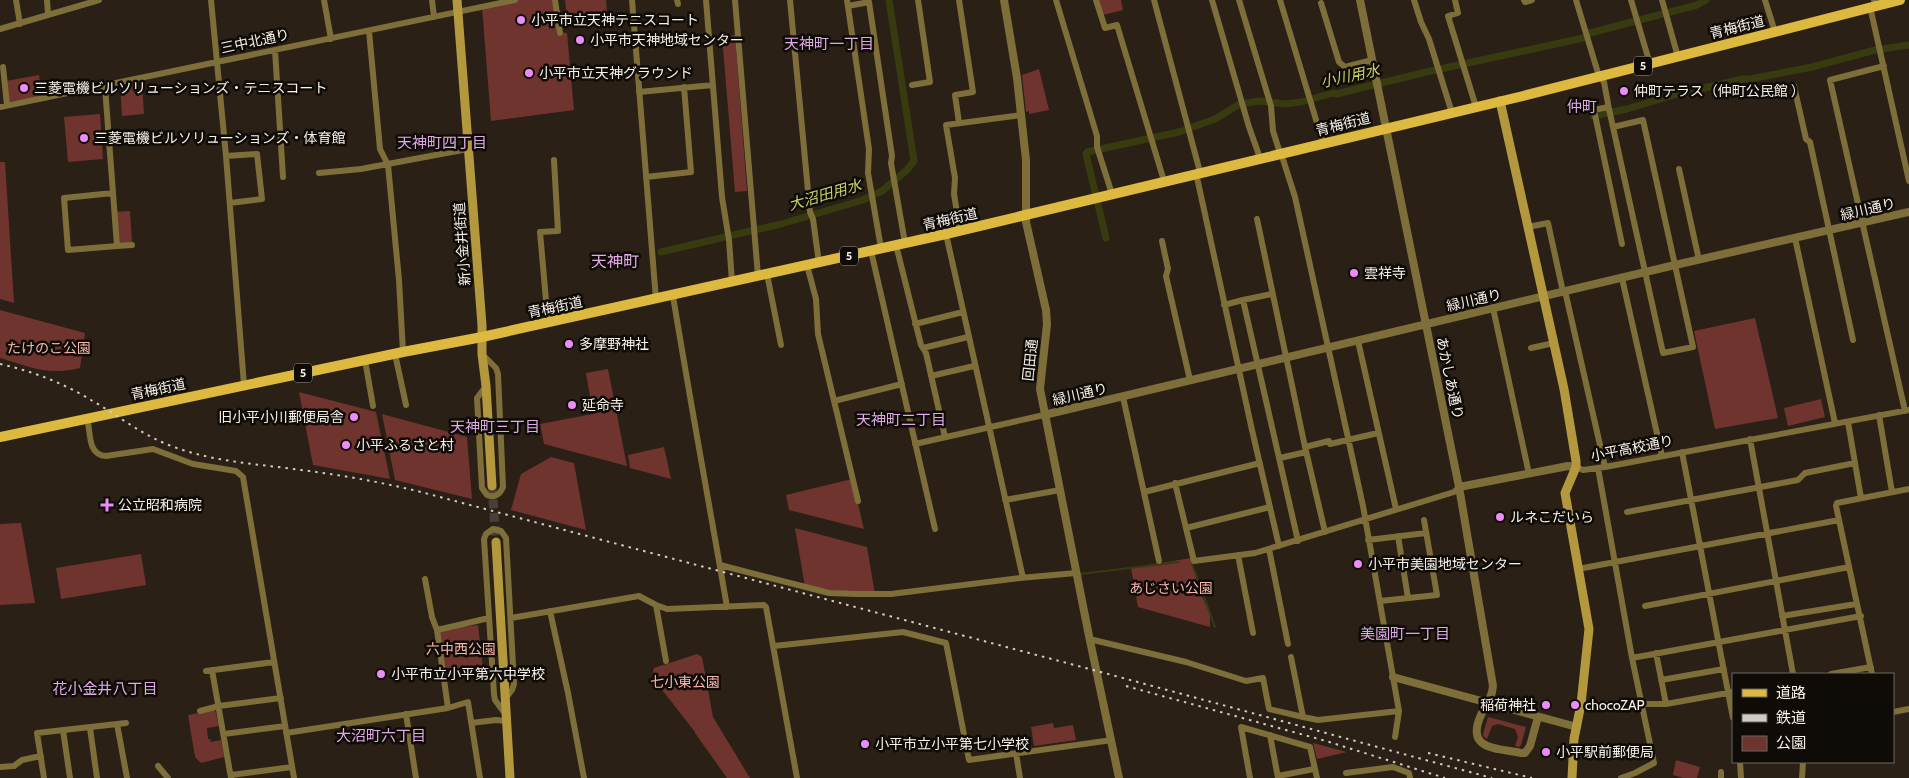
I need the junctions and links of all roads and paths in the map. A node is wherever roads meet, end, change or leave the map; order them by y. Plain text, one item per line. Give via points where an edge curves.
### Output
1 (16, 0) edge
2 (46, 0) edge
3 (99, 0) edge
4 (211, 0) edge
5 (324, 0) edge
6 (432, 0) edge
7 (457, 0) edge
8 (515, 0) edge
9 (555, 0) edge
10 (632, 0) edge
11 (706, 0) edge
12 (734, 0) edge
13 (790, 0) edge
14 (918, 0) edge
15 (959, 0) edge
16 (1004, 0) edge
17 (1056, 0) edge
18 (1096, 0) edge
19 (1154, 0) edge
20 (1212, 0) edge
21 (1239, 0) edge
22 (1280, 0) edge
23 (1360, 0) edge
24 (1414, 0) edge
25 (1454, 0) edge
26 (1524, 0) edge
27 (1532, 0) edge
28 (1576, 0) edge
29 (1631, 0) edge
30 (1662, 0) edge
31 (1765, 0) edge
32 (1900, 0) edge
33 (847, 3) edge
34 (1321, 3) dead end
35 (1873, 3) edge
36 (458, 12) junction
37 (48, 14) junction
38 (434, 17) junction
39 (20, 24) junction
40 (0, 29) edge
41 (369, 31) junction
42 (560, 32) dead end
43 (1775, 32) junction
44 (653, 36) dead end
45 (331, 39) junction
46 (635, 39) junction
47 (275, 50) junction
48 (1678, 57) junction
49 (1372, 60) junction
50 (218, 62) junction
51 (1650, 64) junction
52 (1884, 66) junction
53 (3, 68) dead end
54 (1601, 76) junction
55 (713, 85) junction
56 (912, 85) dead end
57 (105, 86) junction
58 (1794, 86) dead end
59 (684, 88) junction
60 (639, 92) junction
61 (1500, 101) junction
62 (3, 106) edge
63 (1476, 107) junction
64 (1609, 108) junction
65 (1452, 113) junction
66 (1022, 115) junction
67 (959, 123) junction
68 (1613, 127) junction
69 (1386, 128) junction
70 (1323, 143) junction
71 (468, 149) junction
72 (1280, 153) junction
73 (226, 156) junction
74 (1260, 158) junction
75 (554, 160) dead end
76 (388, 165) junction
77 (1679, 169) dead end
78 (319, 173) dead end
79 (1198, 173) junction
80 (646, 176) junction
81 (283, 177) dead end
82 (1909, 181) edge
83 (1164, 182) junction
84 (113, 193) junction
85 (1112, 194) junction
86 (230, 202) junction
87 (1909, 212) edge
88 (1026, 216) junction
89 (1257, 219) dead end
90 (1862, 223) junction
91 (1528, 227) junction
92 (1829, 230) junction
93 (960, 231) junction
94 (946, 234) junction
95 (1795, 238) junction
96 (1162, 241) dead end
97 (901, 244) junction
98 (1622, 244) dead end
99 (132, 245) dead end
100 (117, 246) junction
101 (881, 248) junction
102 (871, 251) junction
103 (1699, 260) junction
104 (819, 262) junction
105 (807, 265) junction
106 (1675, 265) junction
107 (1645, 272) junction
108 (762, 275) junction
109 (1622, 278) junction
110 (732, 282) junction
111 (1564, 292) junction
112 (1272, 294) junction
113 (673, 296) junction
114 (1543, 297) junction
115 (656, 300) junction
116 (1243, 300) junction
117 (1224, 305) junction
118 (1493, 308) junction
119 (963, 312) junction
120 (548, 323) junction
121 (915, 324) junction
122 (1426, 324) junction
123 (482, 337) junction
124 (968, 337) junction
125 (1853, 340) dead end
126 (1358, 341) junction
127 (1554, 343) junction
128 (781, 344) dead end
129 (923, 348) junction
130 (1327, 348) junction
131 (1531, 348) dead end
132 (399, 353) junction
133 (482, 354) junction
134 (1286, 358) junction
135 (365, 360) junction
136 (1258, 364) junction
137 (974, 366) junction
138 (1238, 369) junction
139 (931, 376) junction
140 (1190, 380) junction
141 (902, 384) junction
142 (244, 386) junction
143 (486, 386) junction
144 (1123, 397) junction
145 (834, 401) junction
146 (406, 405) dead end
147 (373, 406) dead end
148 (1907, 410) edge
149 (1044, 415) junction
150 (1879, 415) junction
151 (87, 418) junction
152 (1848, 422) junction
153 (1835, 423) junction
154 (988, 428) junction
155 (1378, 433) junction
156 (0, 437) edge
157 (945, 438) junction
158 (1750, 439) junction
159 (1348, 440) junction
160 (916, 444) junction
161 (1306, 450) junction
162 (1682, 452) junction
163 (1662, 456) junction
164 (1280, 458) junction
165 (1260, 463) junction
166 (1855, 463) junction
167 (1602, 467) junction
168 (1576, 468) junction
169 (1529, 474) junction
170 (1176, 483) junction
171 (492, 486) tunnel mouth
172 (1459, 487) junction
173 (1759, 488) junction
174 (1909, 489) edge
175 (1060, 490) junction
176 (1144, 492) junction
177 (1892, 492) junction
178 (1861, 498) junction
179 (1005, 500) junction
180 (1692, 500) junction
181 (858, 501) dead end
182 (1270, 507) junction
183 (1396, 509) junction
184 (1628, 512) dead end
185 (1364, 519) junction
186 (1424, 520) dead end
187 (1839, 520) junction
188 (1186, 528) junction
189 (935, 529) dead end
190 (1325, 532) junction
191 (1426, 533) junction
192 (1767, 534) junction
193 (1398, 536) junction
194 (1368, 540) junction
195 (1298, 541) junction
196 (496, 542) tunnel mouth
197 (1280, 546) junction
198 (1701, 547) junction
199 (1270, 549) junction
200 (1238, 555) junction
201 (1159, 561) dead end
202 (1615, 562) junction
203 (720, 565) junction
204 (1849, 567) junction
205 (1578, 568) junction
206 (1076, 573) junction
207 (1023, 578) junction
208 (426, 580) dead end
209 (1776, 581) junction
210 (1710, 593) junction
211 (1408, 598) junction
212 (1380, 601) junction
213 (1856, 604) junction
214 (656, 605) junction
215 (1645, 606) dead end
216 (727, 607) junction
217 (550, 611) junction
218 (1782, 616) junction
219 (1860, 616) junction
220 (489, 618) junction
221 (511, 618) junction
222 (437, 630) junction
223 (1785, 630) junction
224 (1253, 633) dead end
225 (1090, 639) junction
226 (1719, 642) junction
227 (1288, 644) dead end
228 (774, 646) junction
229 (1656, 653) junction
230 (1291, 657) dead end
231 (1632, 658) junction
232 (666, 660) dead end
233 (274, 662) junction
234 (1871, 667) junction
235 (1724, 669) junction
236 (1793, 673) edge
237 (1837, 673) edge
238 (1872, 673) edge
239 (1393, 677) junction
240 (1661, 680) junction
241 (1730, 693) edge
242 (280, 698) junction
243 (505, 699) junction
244 (1489, 704) junction
245 (1581, 704) junction
246 (1642, 704) junction
247 (1666, 704) junction
248 (219, 706) junction
249 (448, 708) junction
250 (1909, 709) edge
251 (1732, 710) edge
252 (200, 711) dead end
253 (1399, 711) junction
254 (1894, 712) edge
255 (406, 714) junction
256 (1303, 717) junction
257 (1538, 717) junction
258 (506, 718) junction
259 (126, 723) dead end
260 (471, 723) junction
261 (117, 724) junction
262 (90, 728) junction
263 (1579, 728) junction
264 (286, 729) junction
265 (63, 730) junction
266 (224, 734) junction
267 (1270, 735) junction
268 (1395, 737) dead end
269 (1112, 740) junction
270 (1016, 753) junction
271 (41, 756) junction
272 (1740, 763) edge
273 (1803, 763) edge
274 (158, 766) dead end
275 (0, 767) edge
276 (292, 767) junction
277 (1314, 769) junction
278 (1643, 770) junction
279 (1346, 773) dead end
280 (231, 776) edge
281 (1278, 777) edge
282 (44, 778) edge
283 (70, 778) edge
284 (97, 778) edge
285 (127, 778) edge
286 (168, 778) edge
287 (294, 778) edge
288 (416, 778) edge
289 (480, 778) edge
290 (510, 778) edge
291 (584, 778) edge
292 (797, 778) edge
293 (1020, 778) edge
294 (1119, 778) edge
295 (1250, 778) edge
296 (1317, 778) edge
297 (1410, 778) edge
298 (1572, 778) edge
299 (1620, 778) edge
300 (1643, 778) edge
301 (1741, 778) edge
302 (1802, 778) edge

1 - 39 street
2 - 37 street
3 - 37 street
4 - 50 street
5 - 45 street
6 - 38 street
7 - 36 main road, 新小金井街道
8 - 36 street, 三中北通り
9 - 42 street
10 - 46 street
11 - 55 street
12 - 108 street via 753,226
13 - 104 street via 810,212
14 - 56 street via 930,82
15 - 67 street via 973,92 955,95
16 - 66 street, 回田通
17 - 85 street
18 - 83 street via 1104,28 1117,25
19 - 79 street
20 - 74 street
21 - 72 street via 1270,104 1272,131
22 - 70 street
23 - 49 street, あかしあ通り
24 - 65 street
25 - 63 street via 1458,13 1448,16
26 - 27 street
28 - 54 street
29 - 51 street
30 - 48 street
31 - 43 street
32 - 35 main road, 青梅街道 / 5
33 - 97 street via 869,2 892,156 890,163
33 - 101 street
34 - 49 street via 1339,62 1344,67
35 - 43 main road, 青梅街道 / 5
35 - 52 street via 1871,11
36 - 38 street, 三中北通り
36 - 71 main road, 新小金井街道
37 - 39 street
38 - 41 street, 三中北通り
39 - 40 street
41 - 45 street, 三中北通り
41 - 76 street via 380,149
43 - 48 main road, 青梅街道 / 5
44 - 46 street
45 - 47 street, 三中北通り
46 - 60 street
47 - 50 street, 三中北通り
47 - 81 street
48 - 51 main road, 青梅街道 / 5
49 - 69 street, あかしあ通り
50 - 57 street, 三中北通り
50 - 73 street
51 - 54 main road, 青梅街道 / 5
52 - 82 street
52 - 90 street via 1830,80
53 - 62 street
54 - 61 main road, 青梅街道 / 5
54 - 64 street
55 - 59 street
55 - 110 street
57 - 62 street, 三中北通り
57 - 84 street
58 - 92 street
59 - 60 street
59 - 80 street via 691,172
60 - 80 street
61 - 63 main road, 青梅街道 / 5
61 - 91 main road
63 - 65 main road, 青梅街道 / 5
64 - 68 street
64 - 98 street via 1594,110
65 - 69 main road, 青梅街道 / 5
66 - 67 street
66 - 88 street, 回田通
67 - 93 street via 946,125
68 - 106 street via 1643,120
68 - 107 street
69 - 70 main road, 青梅街道 / 5
69 - 122 street, あかしあ通り
70 - 72 main road, 青梅街道 / 5
71 - 76 street
71 - 123 main road, 新小金井街道
72 - 74 main road, 青梅街道 / 5
72 - 130 street via 1295,197
73 - 86 street
73 - 86 street via 258,154 262,199
74 - 79 main road, 青梅街道 / 5
75 - 120 street via 558,230 540,232
76 - 78 street
76 - 132 street via 399,280
77 - 103 street
79 - 83 main road, 青梅街道 / 5
79 - 117 street
80 - 115 street
83 - 85 main road, 青梅街道 / 5
84 - 100 street
84 - 100 street via 64,198 68,250
85 - 88 main road, 青梅街道 / 5
86 - 142 street
87 - 90 street, 緑川通り
88 - 93 main road, 青梅街道 / 5
88 - 149 street, 回田通 via 1046,310 1040,383
89 - 112 street
90 - 92 street, 緑川通り
90 - 148 street
91 - 111 street via 1548,223
91 - 114 main road
92 - 95 street, 緑川通り
92 - 125 street
93 - 94 main road, 青梅街道 / 5
94 - 97 main road, 青梅街道 / 5
94 - 119 street
95 - 103 street, 緑川通り
95 - 153 street
96 - 140 street via 1168,269 1166,276
97 - 101 main road, 青梅街道 / 5
97 - 121 street
99 - 100 street
101 - 102 main road, 青梅街道 / 5
102 - 104 main road, 青梅街道 / 5
102 - 141 street
103 - 106 street, 緑川通り
104 - 105 main road, 青梅街道 / 5
105 - 108 main road, 青梅街道 / 5
105 - 145 street via 816,299 818,334
106 - 107 street, 緑川通り
106 - 107 street via 1693,347 1663,353
107 - 109 street, 緑川通り
108 - 110 main road, 青梅街道 / 5
108 - 128 street
109 - 111 street, 緑川通り
109 - 163 street
110 - 113 main road, 青梅街道 / 5
111 - 114 street, 緑川通り
111 - 167 street
112 - 116 street
112 - 134 street
113 - 115 main road, 青梅街道 / 5
113 - 203 street
114 - 118 street, 緑川通り
114 - 127 main road
115 - 120 main road, 青梅街道 / 5
116 - 117 street
116 - 136 street
117 - 138 street
118 - 122 street, 緑川通り
118 - 169 street
119 - 121 street
119 - 124 street
120 - 123 main road, 青梅街道 / 5
121 - 129 street
122 - 126 street, 緑川通り
122 - 172 street, あかしあ通り
123 - 132 main road, 青梅街道 / 5
123 - 133 main road, 新小金井街道
124 - 129 street
124 - 137 street
126 - 130 street, 緑川通り
126 - 155 street
127 - 131 street
127 - 168 main road via 1572,430
129 - 139 street
130 - 134 street, 緑川通り
130 - 159 street
132 - 135 main road, 青梅街道 / 5
132 - 146 street
133 - 143 main road, 新小金井街道
133 - 143 street via 498,374 503,487 493,496 487,495 482,488 477,398
134 - 136 street, 緑川通り
134 - 161 street
135 - 142 main road, 青梅街道 / 5
135 - 147 street
136 - 138 street, 緑川通り
136 - 164 street
137 - 139 street
137 - 154 street
138 - 140 street, 緑川通り
138 - 165 street
139 - 157 street
140 - 144 street, 緑川通り
141 - 145 street
141 - 160 street
142 - 151 main road, 青梅街道 / 5
143 - 171 main road, 新小金井街道
144 - 149 street, 緑川通り
144 - 176 street
145 - 181 street
148 - 150 street, 小平高校通り
149 - 154 street
149 - 175 street, 回田通
150 - 152 street, 小平高校通り
150 - 177 street
151 - 156 main road, 青梅街道 / 5
151 - 233 street via 93,450 99,455 153,449 193,464 236,471 243,477
152 - 153 street, 小平高校通り
152 - 166 street
153 - 158 street, 小平高校通り
154 - 157 street
154 - 179 street
155 - 159 street
155 - 183 street
157 - 160 street
158 - 162 street, 小平高校通り
158 - 173 street
159 - 161 street via 1330,444 1329,441
159 - 185 street
160 - 189 street
161 - 164 street
161 - 190 street
162 - 163 street, 小平高校通り
162 - 180 street
163 - 167 street, 小平高校通り
164 - 195 street
165 - 170 street
165 - 182 street
166 - 173 street via 1804,473 1798,480
166 - 178 street
167 - 168 street, 小平高校通り
167 - 202 street
168 - 169 street, 小平高校通り via 1568,466
168 - 205 main road via 1565,494
169 - 172 street, 小平高校通り
170 - 176 street
170 - 188 street
172 - 183 street, 小平高校通り via 1454,492
172 - 244 street, あかしあ通り via 1493,686
173 - 180 street
173 - 192 street
174 - 177 street
175 - 179 street
175 - 206 street, 回田通
176 - 201 street
177 - 178 street
178 - 187 street via 1838,503
179 - 207 street
180 - 184 street
180 - 198 street
182 - 188 street
182 - 197 street
183 - 185 street, 小平高校通り
185 - 190 street, 小平高校通り
185 - 194 street
186 - 191 street
187 - 192 street
187 - 204 street
188 - 200 street, 小平高校通り via 1194,561
190 - 195 street, 小平高校通り
191 - 193 street
191 - 211 street via 1437,595
192 - 198 street
192 - 209 street
193 - 194 street
193 - 211 street
194 - 212 street
195 - 197 street, 小平高校通り
196 - 243 main road
197 - 199 street, 小平高校通り
198 - 202 street
198 - 210 street
199 - 200 street, 小平高校通り
199 - 227 street
200 - 224 street
202 - 205 street
202 - 231 street
203 - 207 street via 829,593 891,594
203 - 216 street
204 - 209 street
204 - 213 street
205 - 245 main road via 1589,629
206 - 207 street
206 - 225 street, 回田通
208 - 222 street
209 - 210 street
209 - 218 street
210 - 215 street
210 - 226 street
211 - 212 street
212 - 239 street
213 - 218 street
213 - 219 street
214 - 216 street via 667,609
214 - 217 street via 639,596
214 - 232 street
216 - 228 street via 764,605
217 - 221 street
217 - 291 street
218 - 223 street
219 - 223 street
219 - 234 street
220 - 221 street via 484,538 494,529 501,531 506,538
220 - 222 street
220 - 258 street via 495,700
221 - 243 street via 514,684
222 - 249 street
223 - 226 street
223 - 236 street
225 - 256 street via 1186,662 1246,681 1263,678 1269,709
225 - 269 street, 回田通
226 - 229 street
226 - 235 street
228 - 270 street via 903,632 946,643 969,760
228 - 292 street
229 - 231 street
229 - 240 street
230 - 256 street
231 - 246 street
233 - 242 street
233 - 248 street via 209,670
234 - 237 street
234 - 238 street
235 - 240 street
235 - 241 street
239 - 244 street
239 - 253 street
240 - 247 street
241 - 247 street
241 - 251 street
242 - 248 street
242 - 264 street
243 - 258 main road
244 - 257 street
244 - 257 street, あかしあ通り via 1482,713 1476,734 1479,742 1488,746 1525,753
245 - 246 street
245 - 263 main road
246 - 247 street
246 - 278 street via 1654,763
248 - 252 street
248 - 266 street
249 - 255 street
249 - 260 street via 468,702
250 - 254 street
253 - 256 street via 1318,720
253 - 268 street
255 - 264 street
255 - 288 street
257 - 263 street
258 - 260 street
258 - 290 main road
259 - 261 street
260 - 289 street
261 - 262 street
261 - 285 street
262 - 265 street
262 - 284 street
263 - 298 main road
264 - 266 street
264 - 276 street
265 - 271 street via 38,734
265 - 283 street
266 - 280 street
267 - 277 street via 1310,747
267 - 281 street
267 - 295 street via 1241,727
269 - 270 street
269 - 294 street, 回田通
270 - 293 street
271 - 275 street via 22,760 14,766
271 - 282 street
272 - 301 street
273 - 302 street
274 - 286 street
276 - 280 street
276 - 287 street
277 - 281 street
277 - 296 street
278 - 299 street
278 - 300 street
279 - 297 street via 1393,767 1409,773

